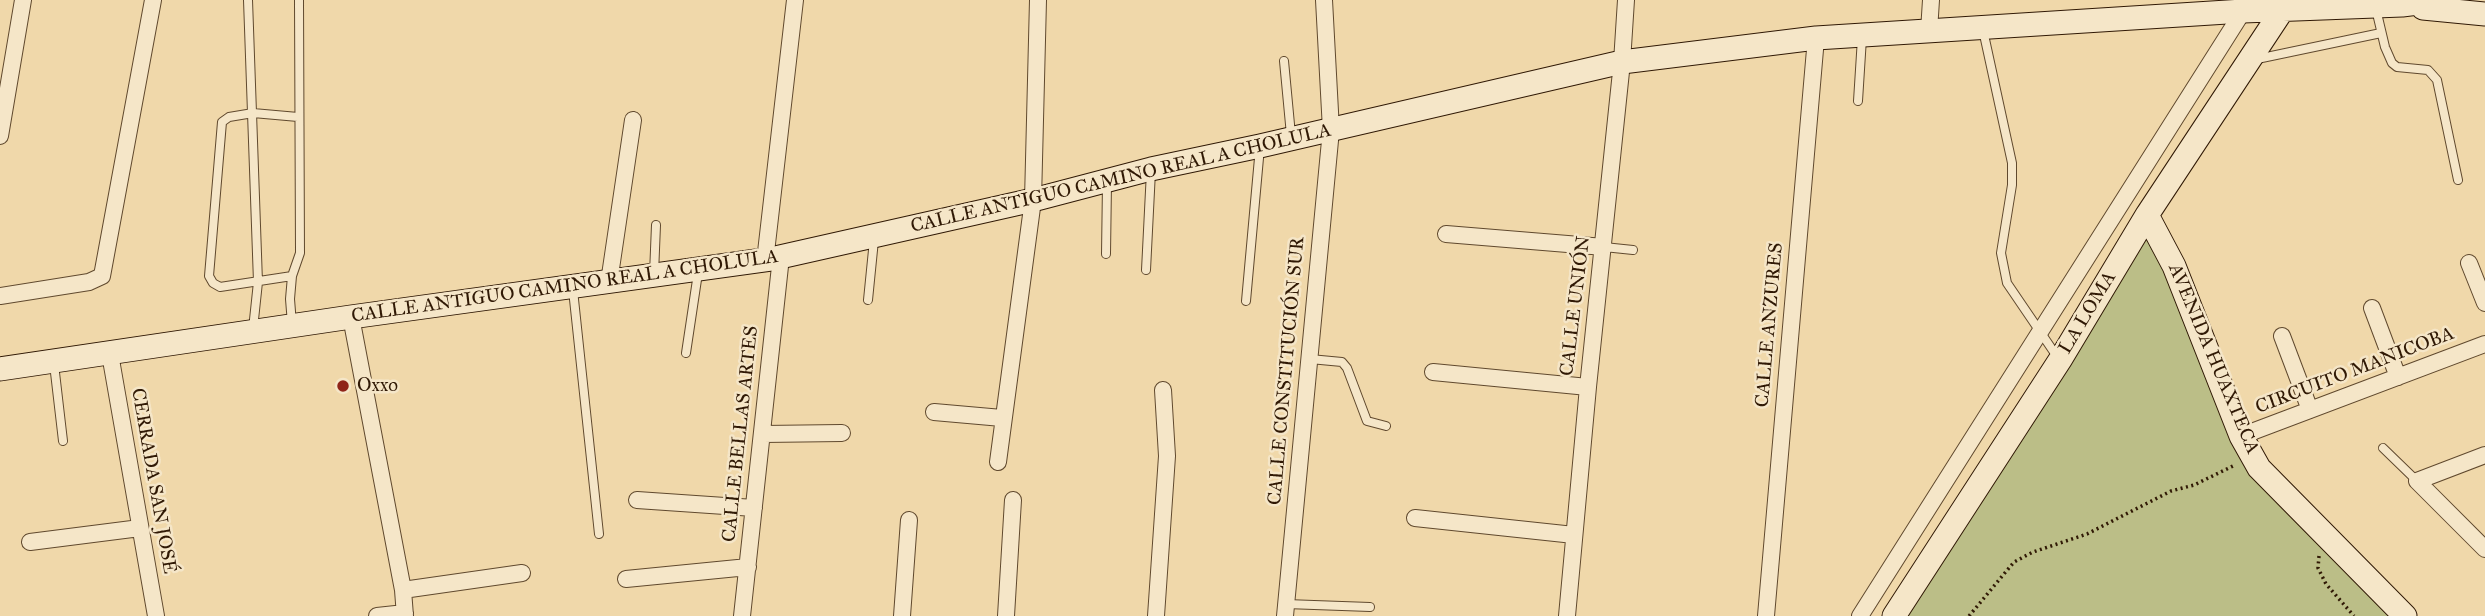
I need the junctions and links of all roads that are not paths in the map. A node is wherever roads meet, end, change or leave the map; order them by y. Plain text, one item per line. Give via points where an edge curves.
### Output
1 (23, 0) edge
2 (153, 0) edge
3 (248, 0) edge
4 (299, 0) edge
5 (795, 0) edge
6 (1038, 0) edge
7 (1324, 0) edge
8 (1626, 0) edge
9 (1931, 0) edge
10 (2442, 0) edge
11 (2246, 5) edge
12 (2402, 5) junction
13 (2375, 6) junction
14 (2283, 9) junction
15 (2485, 14) edge
16 (1982, 27) junction
17 (1929, 31) junction
18 (2381, 33) junction
19 (1863, 35) junction
20 (1816, 38) junction
21 (1284, 61) dead end
22 (2249, 61) junction
23 (1622, 62) junction
24 (1858, 101) dead end
25 (253, 113) junction
26 (298, 117) junction
27 (633, 120) dead end
28 (1331, 130) junction
29 (0, 136) edge
30 (1291, 139) junction
31 (1260, 146) junction
32 (1152, 169) junction
33 (1107, 180) junction
34 (2458, 180) dead end
35 (1033, 200) junction
36 (2147, 215) junction
37 (656, 225) dead end
38 (1446, 234) dead end
39 (874, 236) junction
40 (1604, 247) junction
41 (1633, 250) dead end
42 (1106, 254) dead end
43 (773, 259) junction
44 (2469, 263) dead end
45 (698, 270) junction
46 (1146, 270) dead end
47 (292, 275) junction
48 (654, 276) junction
49 (258, 282) junction
50 (609, 282) junction
51 (572, 287) junction
52 (0, 296) edge
53 (868, 300) dead end
54 (1246, 301) dead end
55 (2485, 303) edge
56 (2372, 308) dead end
57 (351, 317) junction
58 (292, 326) junction
59 (253, 332) junction
60 (2039, 332) junction
61 (2282, 337) dead end
62 (2485, 344) edge
63 (110, 354) junction
64 (686, 354) dead end
65 (1310, 359) junction
66 (2060, 360) junction
67 (54, 361) junction
68 (0, 369) edge
69 (1433, 372) dead end
70 (2398, 377) junction
71 (1588, 387) junction
72 (1163, 390) dead end
73 (2310, 410) junction
74 (934, 412) dead end
75 (1002, 418) junction
76 (1386, 426) dead end
77 (842, 433) dead end
78 (763, 435) junction
79 (63, 441) dead end
80 (2247, 446) junction
81 (2384, 448) dead end
82 (2485, 455) edge
83 (998, 462) dead end
84 (2417, 481) junction
85 (637, 499) dead end
86 (1013, 500) dead end
87 (754, 509) junction
88 (1415, 518) dead end
89 (909, 520) dead end
90 (140, 528) junction
91 (599, 534) dead end
92 (1574, 535) junction
93 (30, 542) dead end
94 (2485, 549) edge
95 (748, 567) junction
96 (522, 573) dead end
97 (626, 579) dead end
98 (403, 590) junction
99 (1370, 607) dead end
100 (1286, 610) edge
101 (405, 615) edge
102 (156, 616) edge
103 (377, 616) edge
104 (743, 616) edge
105 (902, 616) edge
106 (1006, 616) edge
107 (1156, 616) edge
108 (1567, 616) edge
109 (1766, 616) edge
110 (1860, 616) edge
111 (1894, 616) edge
112 (2405, 616) edge

1 - 29 street
2 - 52 street via 102,276
3 - 25 lane
4 - 26 lane
5 - 43 street, CALLE BELLAS ARTES
6 - 35 street
7 - 28 street, CALLE CONSTITUCIÓN SUR
8 - 23 street, CALLE UNIÓN
9 - 17 street
10 - 12 main road
11 - 14 main road, CALLE ANTIGUO CAMINO REAL A CHOLULA
11 - 16 main road, CALLE ANTIGUO CAMINO REAL A CHOLULA
11 - 60 street
12 - 13 main road, CALLE ANTIGUO CAMINO REAL A CHOLULA
12 - 15 main road
13 - 14 main road, CALLE ANTIGUO CAMINO REAL A CHOLULA
13 - 18 lane
14 - 22 main road, LA LOMA
16 - 17 main road, CALLE ANTIGUO CAMINO REAL A CHOLULA
16 - 60 lane via 2012,163 2001,253 2007,283
17 - 19 main road, CALLE ANTIGUO CAMINO REAL A CHOLULA
18 - 22 lane
18 - 34 lane via 2392,63 2428,70 2437,80
19 - 20 main road, CALLE ANTIGUO CAMINO REAL A CHOLULA
19 - 24 lane
20 - 23 main road, CALLE ANTIGUO CAMINO REAL A CHOLULA
20 - 109 street, CALLE ANZURES
21 - 30 lane
22 - 36 main road, LA LOMA
23 - 28 main road, CALLE ANTIGUO CAMINO REAL A CHOLULA
23 - 40 street, CALLE UNIÓN
25 - 26 lane
25 - 49 lane
25 - 49 lane via 222,122 209,276 220,287
26 - 47 lane via 300,253
27 - 50 street
28 - 30 main road, CALLE ANTIGUO CAMINO REAL A CHOLULA
28 - 65 street, CALLE CONSTITUCIÓN SUR
30 - 31 main road, CALLE ANTIGUO CAMINO REAL A CHOLULA
31 - 32 main road, CALLE ANTIGUO CAMINO REAL A CHOLULA
31 - 54 lane
32 - 33 main road, CALLE ANTIGUO CAMINO REAL A CHOLULA
32 - 46 lane
33 - 35 main road, CALLE ANTIGUO CAMINO REAL A CHOLULA
33 - 42 lane
35 - 39 main road, CALLE ANTIGUO CAMINO REAL A CHOLULA
35 - 75 street
36 - 66 main road, LA LOMA
36 - 80 main road, AVENIDA HUAXTECA via 2174,266
37 - 48 lane
38 - 40 street
39 - 43 main road, CALLE ANTIGUO CAMINO REAL A CHOLULA
39 - 53 lane
40 - 41 lane
40 - 71 street, CALLE UNIÓN
43 - 45 main road, CALLE ANTIGUO CAMINO REAL A CHOLULA
43 - 78 street, CALLE BELLAS ARTES
44 - 55 street
45 - 48 main road, CALLE ANTIGUO CAMINO REAL A CHOLULA
45 - 64 lane
47 - 49 lane
47 - 58 lane
48 - 50 main road, CALLE ANTIGUO CAMINO REAL A CHOLULA
49 - 59 lane
50 - 51 main road, CALLE ANTIGUO CAMINO REAL A CHOLULA
51 - 57 main road, CALLE ANTIGUO CAMINO REAL A CHOLULA
51 - 91 lane
56 - 70 street
57 - 58 main road, CALLE ANTIGUO CAMINO REAL A CHOLULA
57 - 98 street
58 - 59 main road, CALLE ANTIGUO CAMINO REAL A CHOLULA
59 - 63 main road, CALLE ANTIGUO CAMINO REAL A CHOLULA
60 - 66 lane
60 - 110 street
61 - 73 street
62 - 70 street, CIRCUITO MANICOBA
63 - 67 main road, CALLE ANTIGUO CAMINO REAL A CHOLULA
63 - 90 street, CERRADA SAN JOSÉ
65 - 76 lane via 1345,364 1366,419
65 - 100 street, CALLE CONSTITUCIÓN SUR
66 - 111 main road, LA LOMA
67 - 68 main road, CALLE ANTIGUO CAMINO REAL A CHOLULA
67 - 79 lane
69 - 71 street
70 - 73 street, CIRCUITO MANICOBA
71 - 92 street, CALLE UNIÓN
72 - 107 street via 1167,456
73 - 80 street, CIRCUITO MANICOBA
74 - 75 street
75 - 83 street
77 - 78 street
78 - 87 street, CALLE BELLAS ARTES
80 - 112 main road, AVENIDA HUAXTECA via 2259,468
81 - 84 lane
82 - 84 street
84 - 94 street
85 - 87 street
86 - 106 street
87 - 95 street, CALLE BELLAS ARTES
88 - 92 street
89 - 105 street
90 - 93 street
90 - 102 street, CERRADA SAN JOSÉ
92 - 108 street, CALLE UNIÓN
95 - 97 street
95 - 104 street, CALLE BELLAS ARTES
96 - 98 street
98 - 101 street
99 - 100 lane
101 - 103 street

